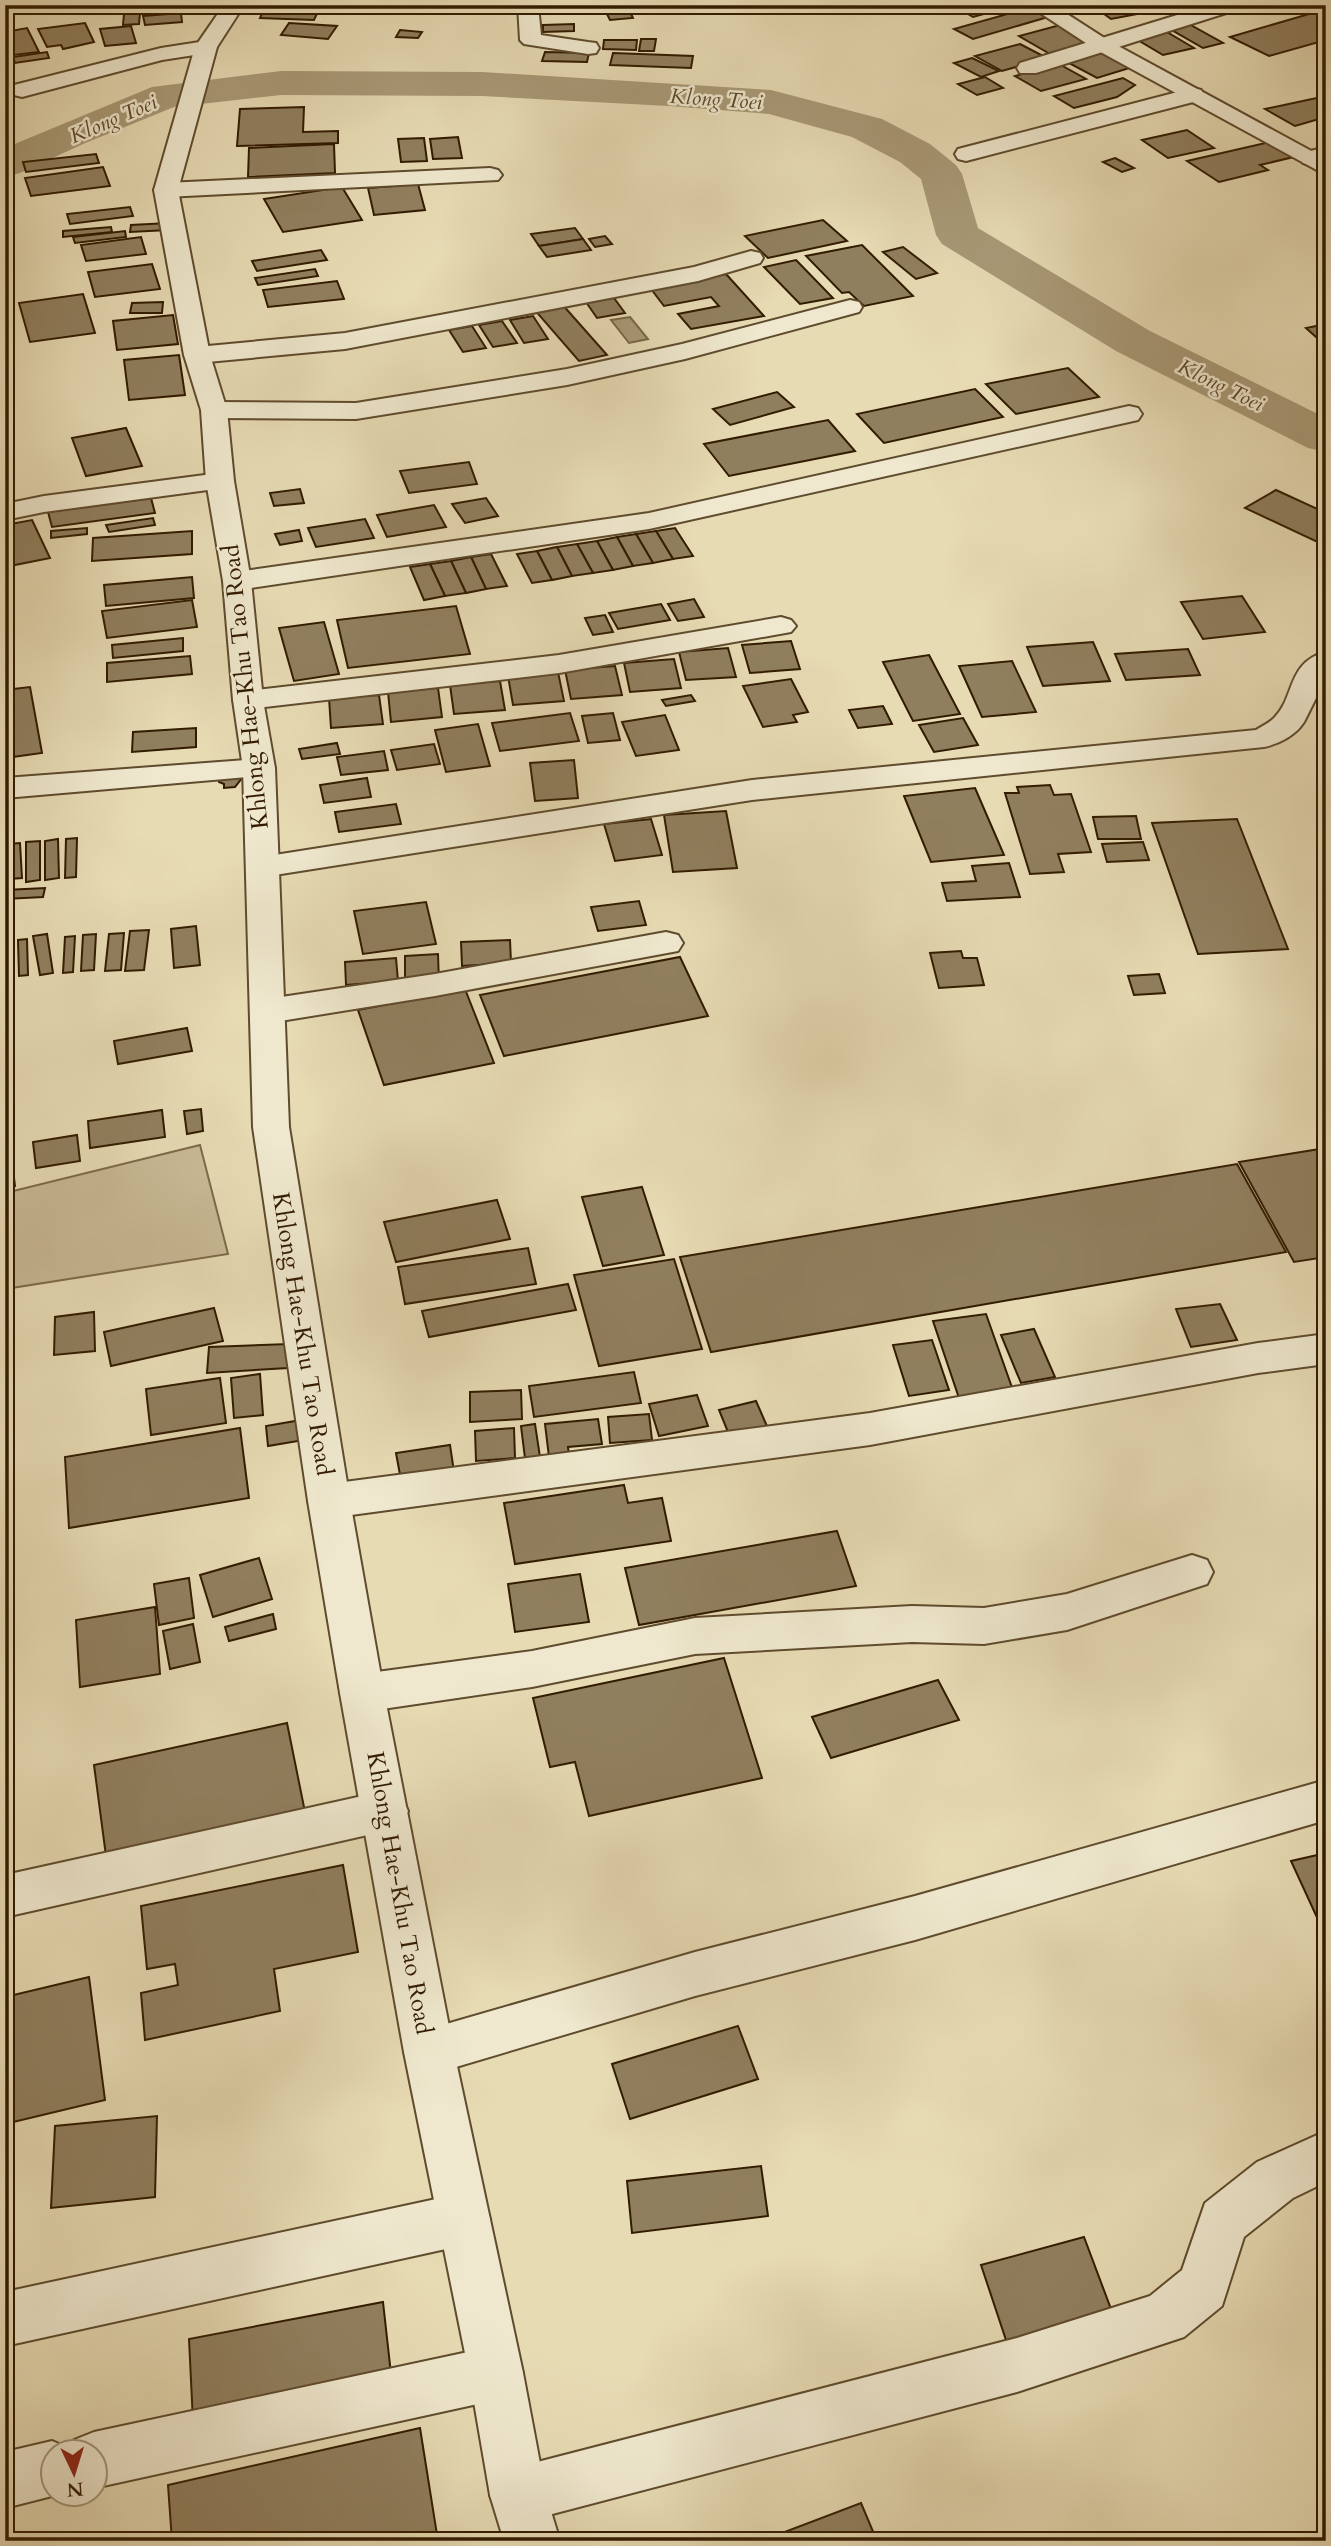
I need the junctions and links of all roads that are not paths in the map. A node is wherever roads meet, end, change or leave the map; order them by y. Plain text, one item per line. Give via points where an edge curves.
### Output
1 (233, 5) edge
2 (528, 5) edge
3 (1038, 5) edge
4 (1232, 5) edge
5 (1102, 46) junction
6 (206, 47) junction
7 (588, 48) dead end
8 (1028, 68) dead end
9 (22, 90) dead end
10 (1193, 95) junction
11 (966, 154) dead end
12 (1321, 160) edge
13 (490, 174) dead end
14 (166, 190) junction
15 (751, 258) dead end
16 (849, 307) dead end
17 (197, 355) junction
18 (214, 410) junction
19 (1129, 414) dead end
20 (220, 481) junction
21 (5, 512) edge
22 (237, 581) junction
23 (780, 626) dead end
24 (1326, 661) edge
25 (248, 700) junction
26 (259, 768) junction
27 (5, 788) edge
28 (262, 867) junction
29 (666, 943) dead end
30 (268, 1011) junction
31 (1326, 1349) edge
32 (329, 1501) junction
33 (1192, 1572) dead end
34 (362, 1693) junction
35 (1326, 1800) edge
36 (385, 1811) junction
37 (5, 1896) edge
38 (429, 2052) junction
39 (1326, 2156) edge
40 (464, 2219) junction
41 (5, 2319) edge
42 (496, 2373) junction
43 (108, 2457) edge
44 (38, 2472) edge
45 (5, 2480) edge
46 (525, 2518) edge

1 - 6 street, Khlong Hae-Khu Tao Road
2 - 7 street via 531,40
3 - 5 street
4 - 5 street
5 - 8 street
5 - 10 street
6 - 9 street
6 - 14 street, Khlong Hae-Khu Tao Road
10 - 11 street
10 - 12 street
13 - 14 street
14 - 17 street, Khlong Hae-Khu Tao Road
15 - 17 street via 698,274 345,341
16 - 18 street via 580,374 383,407 356,411
17 - 18 street, Khlong Hae-Khu Tao Road
18 - 20 street, Khlong Hae-Khu Tao Road
19 - 22 street via 649,521
20 - 21 street
20 - 22 street, Khlong Hae-Khu Tao Road
22 - 25 street, Khlong Hae-Khu Tao Road
23 - 25 street via 559,664
24 - 28 street via 1310,676 1289,722 1264,738 752,790
25 - 26 street, Khlong Hae-Khu Tao Road
26 - 27 street
26 - 28 street, Khlong Hae-Khu Tao Road
28 - 30 street, Khlong Hae-Khu Tao Road
29 - 30 street
30 - 32 street, Khlong Hae-Khu Tao Road via 271,1127
31 - 32 street via 870,1429
32 - 34 street, Khlong Hae-Khu Tao Road
33 - 34 street via 1067,1612 984,1626 912,1624 695,1636 532,1669
34 - 36 street, Khlong Hae-Khu Tao Road
35 - 38 street
36 - 37 street
36 - 38 street, Khlong Hae-Khu Tao Road
38 - 40 street, Khlong Hae-Khu Tao Road
39 - 46 street via 1275,2180 1223,2221 1203,2287 1166,2318
40 - 41 street
40 - 42 street, Khlong Hae-Khu Tao Road
42 - 43 street
42 - 46 street, Khlong Hae-Khu Tao Road
44 - 45 street

